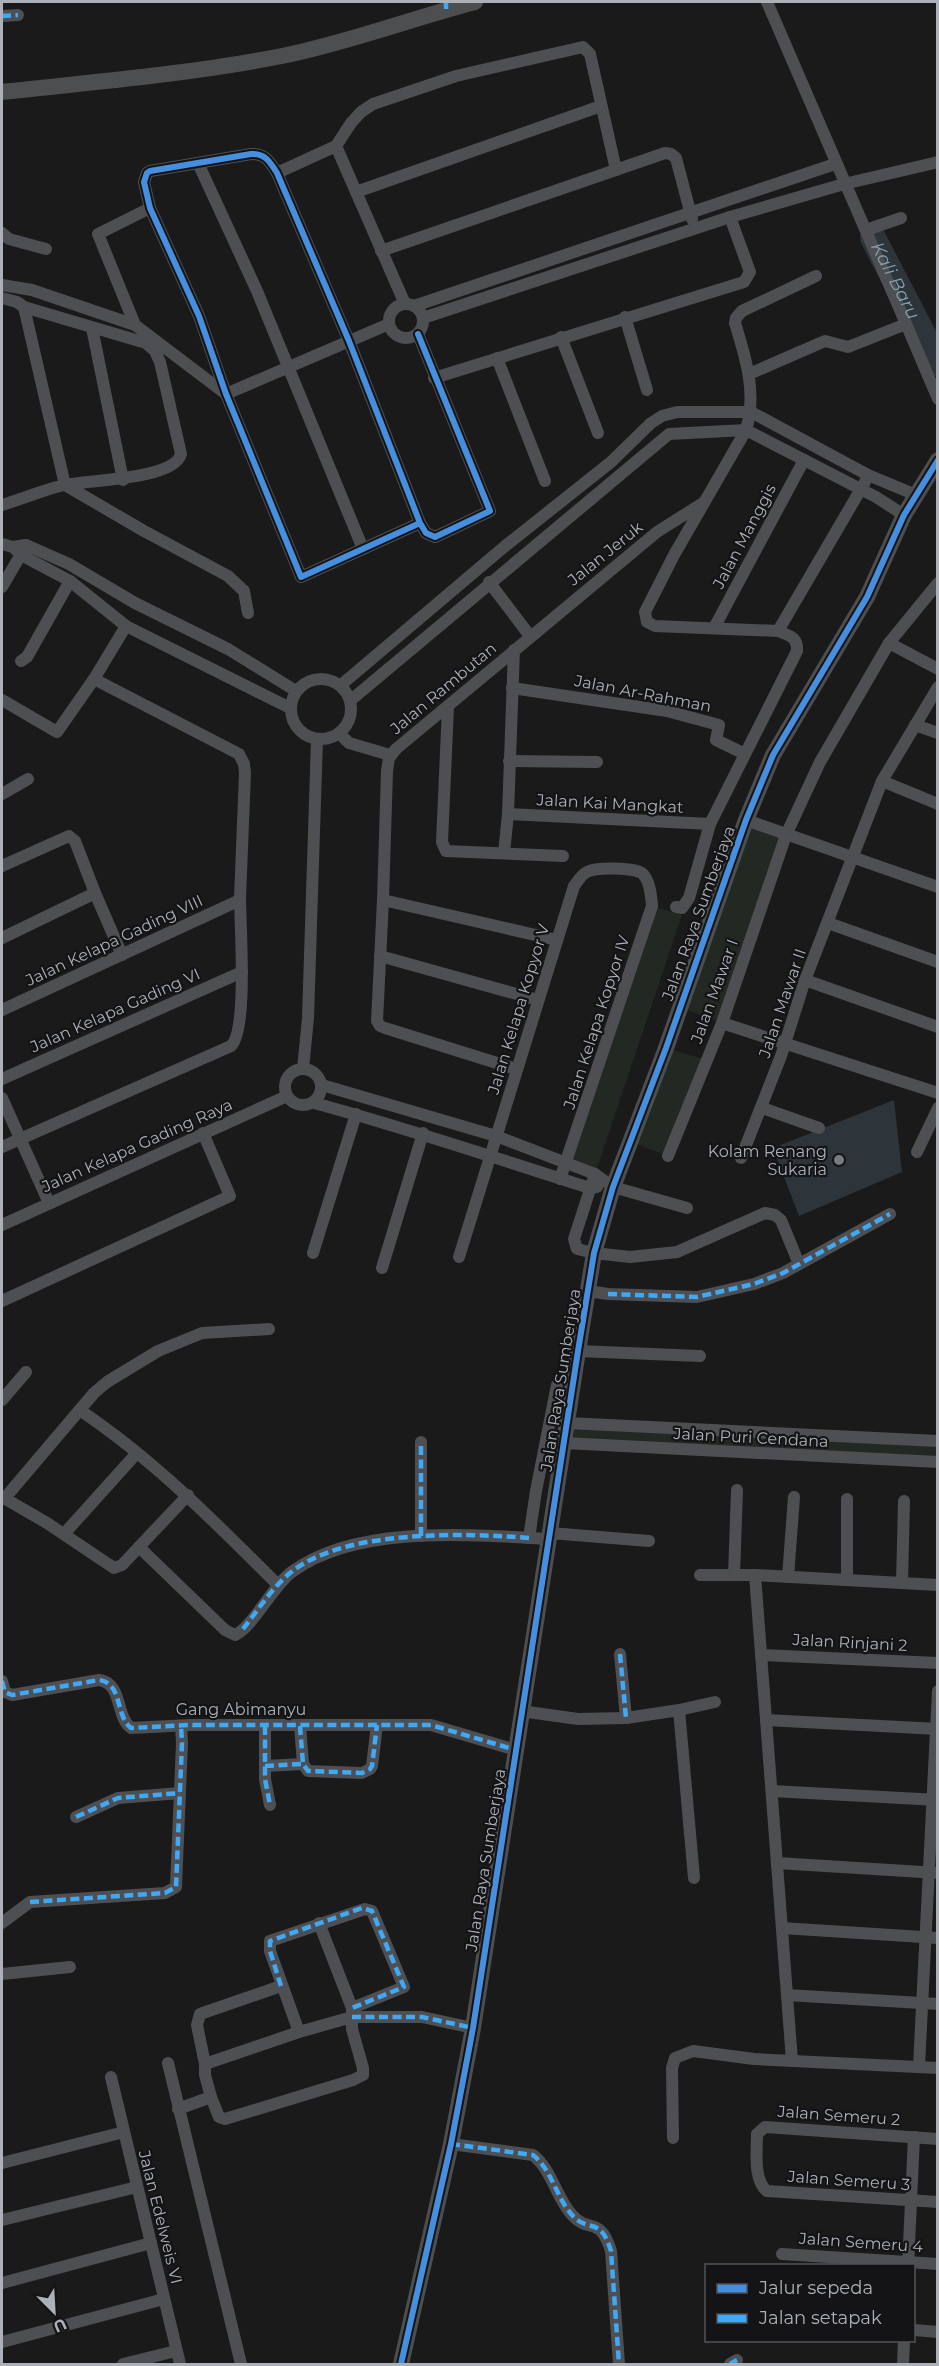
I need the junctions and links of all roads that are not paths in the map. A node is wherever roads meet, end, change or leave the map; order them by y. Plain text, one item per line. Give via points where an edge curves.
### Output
1 (475, 2) edge
2 (767, 2) edge
3 (446, 5) edge
4 (18, 15) dead end
5 (2, 16) edge
6 (2, 92) edge
7 (601, 106) junction
8 (336, 146) junction
9 (938, 162) edge
10 (198, 163) junction
11 (835, 165) junction
12 (616, 170) junction
13 (277, 173) junction
14 (844, 184) junction
15 (356, 192) junction
16 (150, 208) junction
17 (691, 213) junction
18 (730, 217) junction
19 (901, 218) dead end
20 (694, 229) junction
21 (866, 230) junction
22 (2, 233) edge
23 (601, 243) junction
24 (46, 249) dead end
25 (381, 251) junction
26 (606, 258) junction
27 (512, 273) junction
28 (816, 276) dead end
29 (2, 285) edge
30 (517, 287) junction
31 (2, 298) edge
32 (410, 305) junction
33 (24, 307) junction
34 (625, 317) junction
35 (423, 318) junction
36 (389, 324) junction
37 (906, 324) junction
38 (135, 325) junction
39 (93, 328) junction
40 (418, 333) junction
41 (561, 338) junction
42 (349, 341) junction
43 (497, 358) junction
44 (289, 368) junction
45 (749, 374) junction
46 (434, 378) junction
47 (647, 390) dead end
48 (226, 394) junction
49 (938, 399) edge
50 (751, 412) junction
51 (746, 430) junction
52 (598, 433) dead end
53 (804, 460) junction
54 (936, 464) edge
55 (868, 475) junction
56 (123, 480) junction
57 (545, 481) dead end
58 (65, 485) junction
59 (861, 489) junction
60 (916, 495) junction
61 (705, 503) junction
62 (2, 505) edge
63 (904, 515) junction
64 (420, 523) junction
65 (11, 545) edge
66 (363, 549) junction
67 (70, 581) junction
68 (489, 582) junction
69 (938, 583) edge
70 (2, 587) edge
71 (248, 613) dead end
72 (126, 626) junction
73 (714, 627) junction
74 (778, 631) junction
75 (530, 636) junction
76 (890, 643) junction
77 (514, 650) junction
78 (21, 662) dead end
79 (938, 669) edge
80 (94, 679) junction
81 (341, 685) junction
82 (938, 687) edge
83 (512, 688) junction
84 (296, 691) junction
85 (2, 700) edge
86 (351, 700) junction
87 (448, 707) junction
88 (290, 708) junction
89 (915, 725) junction
90 (938, 733) edge
91 (339, 734) junction
92 (316, 739) junction
93 (745, 754) junction
94 (390, 755) junction
95 (509, 761) junction
96 (597, 762) dead end
97 (28, 779) dead end
98 (882, 781) junction
99 (2, 794) edge
100 (938, 804) edge
101 (508, 814) junction
102 (746, 820) junction
103 (710, 824) junction
104 (786, 835) junction
105 (504, 853) junction
106 (563, 856) dead end
107 (854, 858) junction
108 (2, 866) edge
109 (644, 876) joint
110 (938, 887) edge
111 (95, 893) junction
112 (240, 900) junction
113 (383, 900) junction
114 (676, 906) dead end
115 (828, 923) junction
116 (2, 938) edge
117 (557, 940) junction
118 (122, 955) junction
119 (380, 956) junction
120 (938, 962) edge
121 (242, 972) junction
122 (805, 981) junction
123 (538, 1000) junction
124 (2, 1010) edge
125 (722, 1023) junction
126 (938, 1027) edge
127 (784, 1043) junction
128 (303, 1069) junction
129 (516, 1070) junction
130 (2, 1079) edge
131 (322, 1085) junction
132 (938, 1093) edge
133 (287, 1096) junction
134 (2, 1098) edge
135 (314, 1102) junction
136 (762, 1108) junction
137 (938, 1108) edge
138 (356, 1114) junction
139 (819, 1128) dead end
140 (203, 1133) junction
141 (423, 1134) junction
142 (496, 1136) junction
143 (19, 1138) junction
144 (2, 1147) edge
145 (917, 1152) dead end
146 (668, 1156) dead end
147 (741, 1158) dead end
148 (490, 1162) junction
149 (566, 1163) junction
150 (595, 1174) junction
151 (560, 1179) junction
152 (613, 1186) junction
153 (590, 1188) junction
154 (49, 1203) junction
155 (687, 1208) dead end
156 (890, 1215) dead end
157 (2, 1225) edge
158 (313, 1253) dead end
159 (594, 1253) junction
160 (459, 1257) dead end
161 (799, 1264) junction
162 (382, 1268) dead end
163 (588, 1291) junction
164 (2, 1301) edge
165 (269, 1329) dead end
166 (578, 1351) junction
167 (700, 1356) dead end
168 (26, 1372) dead end
169 (557, 1385) dead end
170 (2, 1400) edge
171 (81, 1411) junction
172 (567, 1422) junction
173 (708, 1428) junction
174 (867, 1438) junction
175 (938, 1441) edge
176 (421, 1442) dead end
177 (564, 1443) junction
178 (707, 1451) junction
179 (136, 1454) junction
180 (866, 1458) junction
181 (938, 1462) edge
182 (737, 1490) dead end
183 (188, 1495) junction
184 (794, 1497) dead end
185 (3, 1498) edge
186 (847, 1499) dead end
187 (904, 1501) dead end
188 (64, 1534) junction
189 (421, 1536) junction
190 (550, 1536) junction
191 (530, 1538) junction
192 (649, 1541) dead end
193 (140, 1547) junction
194 (700, 1575) dead end
195 (734, 1575) junction
196 (755, 1575) junction
197 (788, 1577) junction
198 (848, 1580) junction
199 (902, 1583) junction
200 (278, 1585) junction
201 (938, 1585) edge
202 (620, 1654) dead end
203 (761, 1654) junction
204 (938, 1663) edge
205 (2, 1681) edge
206 (938, 1691) edge
207 (715, 1702) dead end
208 (679, 1710) junction
209 (521, 1711) junction
210 (626, 1718) junction
211 (766, 1720) junction
212 (377, 1725) junction
213 (181, 1726) junction
214 (265, 1726) junction
215 (300, 1726) junction
216 (937, 1729) edge
217 (516, 1750) junction
218 (303, 1764) junction
219 (265, 1766) junction
220 (772, 1791) junction
221 (180, 1793) junction
222 (935, 1800) edge
223 (270, 1805) dead end
224 (76, 1817) dead end
225 (777, 1863) junction
226 (933, 1873) edge
227 (694, 1878) dead end
228 (2, 1923) edge
229 (319, 1923) junction
230 (782, 1928) junction
231 (931, 1938) edge
232 (70, 1967) dead end
233 (2, 1974) edge
234 (281, 1986) junction
235 (787, 1995) junction
236 (922, 2003) junction
237 (938, 2004) edge
238 (352, 2013) junction
239 (473, 2028) junction
240 (299, 2032) junction
241 (792, 2061) junction
242 (168, 2063) dead end
243 (205, 2064) junction
244 (919, 2066) junction
245 (938, 2068) edge
246 (111, 2077) dead end
247 (211, 2097) junction
248 (178, 2109) junction
249 (124, 2132) junction
250 (914, 2137) junction
251 (673, 2138) dead end
252 (938, 2139) edge
253 (451, 2144) junction
254 (2, 2163) edge
255 (761, 2186) joint
256 (137, 2187) junction
257 (911, 2201) junction
258 (938, 2202) edge
259 (2, 2220) edge
260 (151, 2243) junction
261 (782, 2254) dead end
262 (908, 2264) edge
263 (938, 2264) edge
264 (2, 2283) edge
265 (164, 2299) junction
266 (915, 2330) edge
267 (938, 2332) edge
268 (2, 2342) edge
269 (904, 2342) edge
270 (176, 2351) junction
271 (123, 2364) edge
272 (180, 2364) edge
273 (240, 2364) edge
274 (401, 2364) edge
275 (619, 2364) edge
276 (903, 2364) edge

1 - 3 street
2 - 11 street
3 - 6 street via 330,45 282,56 223,67
4 - 5 street
7 - 8 street via 588,49 577,48 456,76 373,104 351,123
7 - 12 street
7 - 15 street
8 - 13 street
8 - 15 street
9 - 14 street
10 - 13 street via 258,153 268,159
10 - 16 street via 147,173 144,182
10 - 44 street
11 - 14 street
11 - 17 street
12 - 17 street via 671,154 676,158
12 - 25 street
13 - 42 street
14 - 18 street
14 - 21 street
15 - 25 street
16 - 38 street via 98,234
16 - 48 street via 199,316
17 - 20 street
17 - 23 street
18 - 20 street
18 - 34 street via 749,268 746,280
19 - 21 street
20 - 26 street
21 - 37 street
22 - 24 street via 9,239
23 - 26 street
23 - 27 street
25 - 32 street
26 - 30 street
27 - 30 street
27 - 32 street
28 - 45 street via 738,315 735,323
29 - 38 street via 32,290
30 - 35 street
31 - 33 street
32 - 35 street via 421,311
32 - 36 street via 396,307
33 - 39 street
33 - 58 street
34 - 41 street
34 - 47 street
35 - 40 street
36 - 40 street via 401,338
36 - 42 street
37 - 45 street via 848,347 825,341
37 - 49 street
38 - 48 street
39 - 56 street
39 - 56 street via 146,343 156,351 181,454 170,467
40 - 46 street
41 - 43 street
41 - 52 street
42 - 44 street
42 - 64 street
43 - 46 street
43 - 57 street
44 - 48 street
44 - 66 street
45 - 50 street
46 - 64 street via 490,511 435,537 426,533
48 - 66 street via 301,577
50 - 51 street
50 - 55 street
50 - 81 street via 677,412 656,419 611,462
51 - 53 street
51 - 61 street
51 - 68 street via 666,436
53 - 59 street
53 - 73 street, Jalan Manggis
54 - 60 street, Jalan Raya Sumberjaya
55 - 59 street
55 - 60 street
56 - 58 street
58 - 62 street
58 - 71 street via 228,576 244,591
59 - 63 street
59 - 74 street
60 - 63 street, Jalan Raya Sumberjaya
61 - 73 street via 674,555 645,619 655,626
61 - 75 street, Jalan Jeruk via 657,532
63 - 102 street, Jalan Raya Sumberjaya via 867,597 773,755
64 - 66 street
65 - 67 street
65 - 70 street
65 - 84 street via 69,564 135,603 228,649
67 - 72 street
67 - 78 street
68 - 75 street
68 - 86 street
69 - 76 street, Jalan Mawar I
72 - 80 street
72 - 88 street
73 - 74 street
74 - 93 street via 796,640 797,651
75 - 77 street, Jalan Rambutan
76 - 79 street
76 - 104 street, Jalan Mawar I via 820,762
77 - 83 street
77 - 87 street, Jalan Rambutan
80 - 85 street via 57,732
80 - 112 street via 242,758 245,773
81 - 84 street via 317,678
81 - 86 street
82 - 89 street, Jalan Mawar II
83 - 93 street, Jalan Ar-Rahman via 667,711 719,724 716,740
83 - 95 street
84 - 88 street
86 - 91 street via 348,724
87 - 94 street, Jalan Rambutan
87 - 105 street via 444,849 449,853
88 - 92 street via 298,728
89 - 90 street
89 - 98 street, Jalan Mawar II
91 - 92 street
91 - 94 street via 349,743
92 - 128 street
93 - 103 street
94 - 113 street, Jalan Rambutan
95 - 96 street
95 - 101 street
97 - 99 street
98 - 100 street
98 - 107 street, Jalan Mawar II
101 - 103 street, Jalan Kai Mangkat
101 - 105 street
102 - 104 street
102 - 152 street, Jalan Raya Sumberjaya
103 - 114 street via 689,898 682,908
104 - 107 street
104 - 125 street, Jalan Mawar I
105 - 106 street
107 - 110 street
107 - 115 street, Jalan Mawar II
108 - 111 street via 66,836 72,837
109 - 117 street, Jalan Kelapa Kopyor V via 634,869 592,869 585,873 574,886
109 - 149 street, Jalan Kelapa Kopyor IV via 652,906
111 - 116 street
111 - 118 street
112 - 118 street, Jalan Kelapa Gading VIII
112 - 121 street
113 - 117 street
113 - 119 street, Jalan Rambutan
115 - 120 street
115 - 122 street, Jalan Mawar II
117 - 123 street, Jalan Kelapa Kopyor V
118 - 124 street, Jalan Kelapa Gading VIII
119 - 123 street
119 - 129 street, Jalan Rambutan via 380,1026
121 - 130 street, Jalan Kelapa Gading VI
121 - 143 street via 237,1036 231,1046
122 - 126 street
122 - 127 street, Jalan Mawar II
123 - 129 street, Jalan Kelapa Kopyor V
125 - 127 street
125 - 146 street, Jalan Mawar I
127 - 132 street
127 - 136 street, Jalan Mawar II
128 - 131 street via 316,1073
128 - 133 street via 287,1078
129 - 142 street, Jalan Kelapa Kopyor V
131 - 135 street via 321,1095
131 - 142 street
133 - 135 street via 294,1104
133 - 140 street, Jalan Kelapa Gading Raya
134 - 143 street
135 - 138 street
136 - 139 street
136 - 147 street, Jalan Mawar II
137 - 145 street
138 - 141 street
138 - 158 street
140 - 154 street, Jalan Kelapa Gading Raya
140 - 164 street via 230,1196
141 - 148 street
141 - 162 street
142 - 148 street, Jalan Kelapa Kopyor V
142 - 149 street
143 - 144 street
143 - 154 street
148 - 151 street
148 - 160 street, Jalan Kelapa Kopyor V
149 - 150 street
149 - 151 street, Jalan Kelapa Kopyor IV
150 - 152 street
150 - 153 street
151 - 153 street
152 - 153 street
152 - 155 street
152 - 159 street, Jalan Raya Sumberjaya
153 - 159 street via 574,1239 577,1248
154 - 157 street, Jalan Kelapa Gading Raya
156 - 161 street
159 - 161 street via 630,1257 677,1252 765,1213 781,1220
159 - 163 street, Jalan Raya Sumberjaya
161 - 163 street via 754,1284 697,1297
163 - 166 street, Jalan Raya Sumberjaya
165 - 171 street via 202,1333 168,1347 107,1382
166 - 167 street
166 - 172 street, Jalan Raya Sumberjaya
168 - 170 street
169 - 191 street
171 - 179 street
171 - 185 street
172 - 173 street, Jalan Puri Cendana
172 - 177 street, Jalan Raya Sumberjaya
173 - 174 street, Jalan Puri Cendana
173 - 178 street
174 - 175 street, Jalan Puri Cendana
174 - 180 street
176 - 189 street
177 - 178 street, Jalan Puri Cendana
177 - 190 street, Jalan Raya Sumberjaya
178 - 180 street, Jalan Puri Cendana
179 - 183 street
179 - 188 street
180 - 181 street, Jalan Puri Cendana
182 - 195 street
183 - 193 street
183 - 200 street
184 - 197 street
185 - 188 street
186 - 198 street
187 - 199 street
188 - 193 street via 114,1568
189 - 191 street
189 - 200 street via 353,1544 322,1553
190 - 191 street
190 - 192 street
190 - 209 street, Jalan Raya Sumberjaya
193 - 200 street via 225,1630 235,1635
194 - 195 street
195 - 196 street
196 - 197 street
196 - 203 street
197 - 198 street
198 - 199 street
199 - 201 street
202 - 210 street
203 - 204 street, Jalan Rinjani 2
203 - 211 street
205 - 213 street, Gang Abimanyu via 5,1692 12,1695 105,1681 113,1687 129,1726
206 - 216 street
207 - 208 street
208 - 210 street
208 - 227 street
209 - 210 street via 578,1719
209 - 217 street, Jalan Raya Sumberjaya
211 - 216 street
211 - 220 street
212 - 215 street, Gang Abimanyu
212 - 217 street, Gang Abimanyu via 431,1725
212 - 218 street via 372,1766 366,1772 310,1772
213 - 214 street, Gang Abimanyu
213 - 221 street
214 - 215 street, Gang Abimanyu
214 - 219 street
215 - 218 street
216 - 222 street
217 - 239 street, Jalan Raya Sumberjaya
218 - 219 street
219 - 223 street
220 - 222 street
220 - 225 street
221 - 224 street via 118,1797
221 - 228 street via 177,1882 171,1890 30,1902
222 - 226 street
225 - 226 street
225 - 230 street
226 - 231 street
229 - 234 street via 270,1941
229 - 238 street
229 - 238 street via 362,1908 372,1911 404,1987
230 - 231 street
230 - 235 street
231 - 236 street
232 - 233 street
234 - 240 street
234 - 243 street via 200,2013 197,2025
235 - 236 street
235 - 241 street
236 - 237 street
236 - 244 street
238 - 239 street via 422,2017
238 - 240 street
238 - 247 street via 363,2075 225,2119 219,2117
239 - 253 street, Jalan Raya Sumberjaya
240 - 243 street
241 - 244 street
241 - 251 street via 693,2051 675,2058
242 - 248 street
243 - 247 street
244 - 245 street
246 - 249 street, Jalan Edelweis VI
247 - 248 street
248 - 273 street
249 - 254 street
249 - 256 street, Jalan Edelweis VI
250 - 252 street, Jalan Semeru 2
250 - 255 street, Jalan Semeru 2 via 765,2127 756,2134
250 - 257 street
253 - 274 street, Jalan Raya Sumberjaya
253 - 275 street via 533,2155 574,2218 601,2229 611,2251
255 - 257 street, Jalan Semeru 3 via 767,2191
256 - 259 street
256 - 260 street, Jalan Edelweis VI
257 - 258 street, Jalan Semeru 3
257 - 262 street
260 - 264 street
260 - 265 street, Jalan Edelweis VI
261 - 262 street, Jalan Semeru 4
262 - 263 street, Jalan Semeru 4
265 - 268 street
265 - 270 street, Jalan Edelweis VI
266 - 267 street
269 - 276 street
270 - 271 street
270 - 272 street, Jalan Edelweis VI

